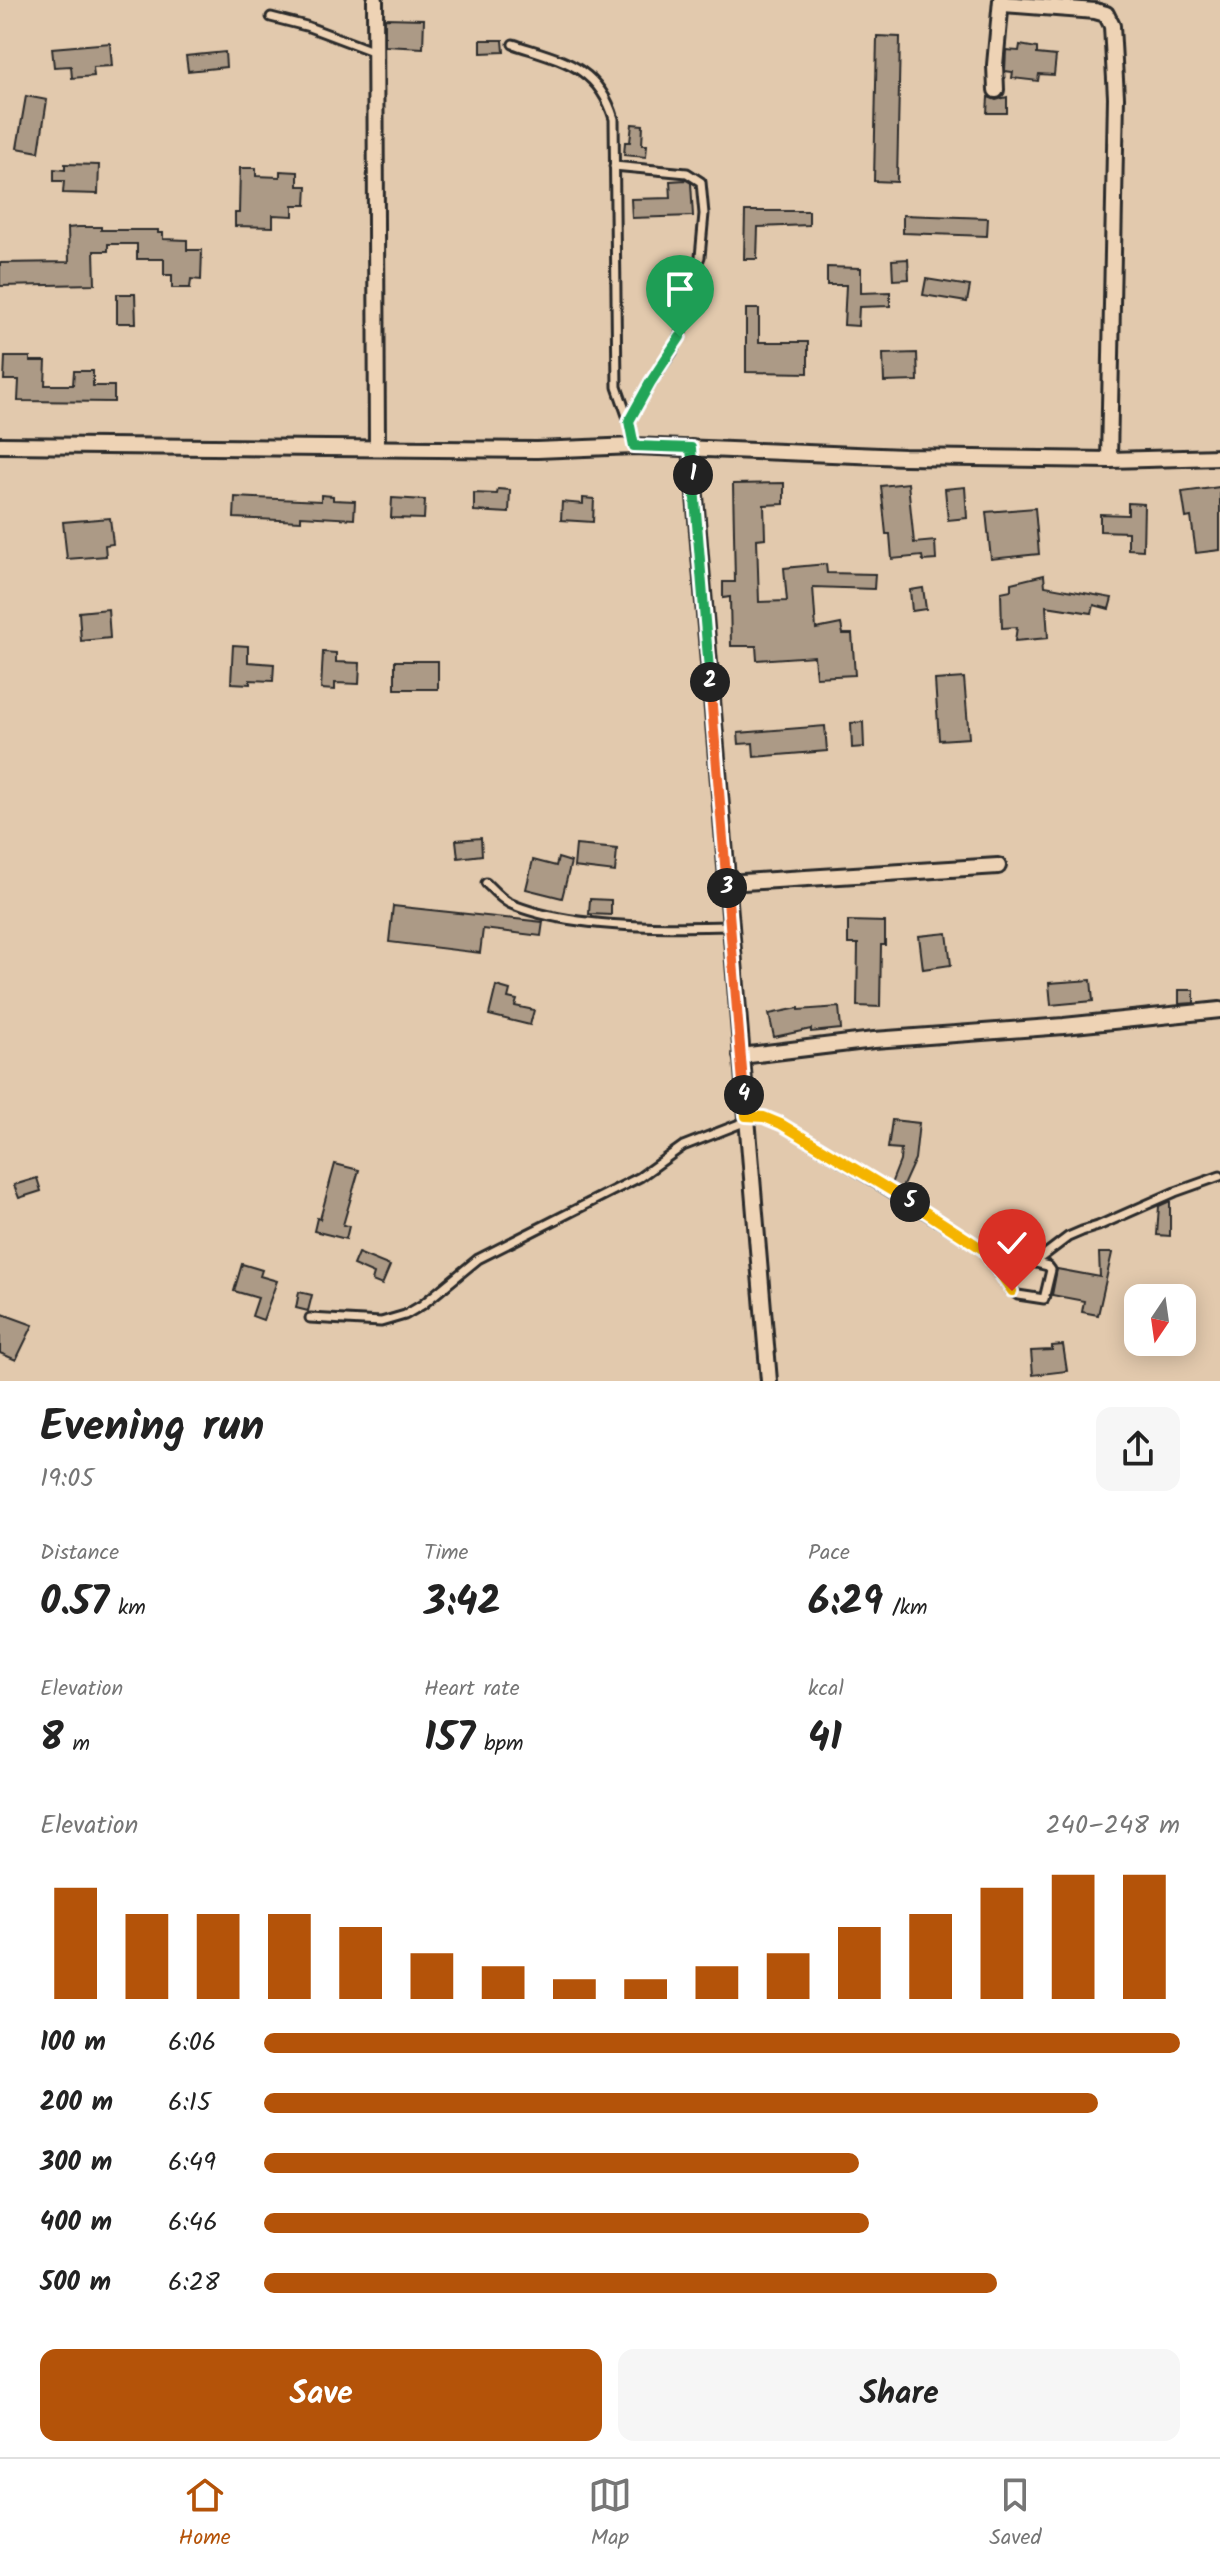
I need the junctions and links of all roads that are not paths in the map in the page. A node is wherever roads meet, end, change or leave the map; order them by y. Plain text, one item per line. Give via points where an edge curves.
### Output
1 (375, 0) edge
2 (1002, 2) edge
3 (271, 17) dead end
4 (513, 44) dead end
5 (375, 52) junction
6 (996, 90) dead end
7 (614, 166) junction
8 (629, 421) junction
9 (0, 445) edge
10 (634, 446) junction
11 (377, 447) junction
12 (691, 448) junction
13 (1220, 457) edge
14 (1109, 460) junction
15 (998, 866) dead end
16 (486, 883) dead end
17 (727, 883) junction
18 (729, 926) junction
19 (1220, 1010) edge
20 (741, 1056) junction
21 (746, 1118) junction
22 (1220, 1176) edge
23 (984, 1250) junction
24 (1019, 1258) junction
25 (1035, 1262) junction
26 (1007, 1285) junction
27 (310, 1318) dead end
28 (769, 1381) edge

1 - 5 street
2 - 6 street
2 - 14 street via 1095,11 1106,14 1112,26 1116,97
3 - 5 lane
4 - 7 lane via 576,65 596,84 614,119
5 - 11 street
7 - 8 lane via 617,387
7 - 8 lane via 687,173 703,187 702,246 689,282 684,326
8 - 10 lane
9 - 11 street
10 - 11 street
10 - 12 street
12 - 14 street
12 - 17 street
13 - 14 street
15 - 17 street
16 - 18 lane via 506,902 577,919
17 - 18 street
18 - 20 street
19 - 20 street
20 - 21 street
21 - 23 lane via 764,1117 781,1124
21 - 27 lane via 683,1146 640,1177 478,1259 405,1315 381,1322
21 - 28 street
22 - 25 lane via 1068,1237
23 - 24 lane
23 - 26 lane
24 - 25 lane
24 - 26 lane
25 - 26 lane via 1051,1270 1044,1299 1018,1295

